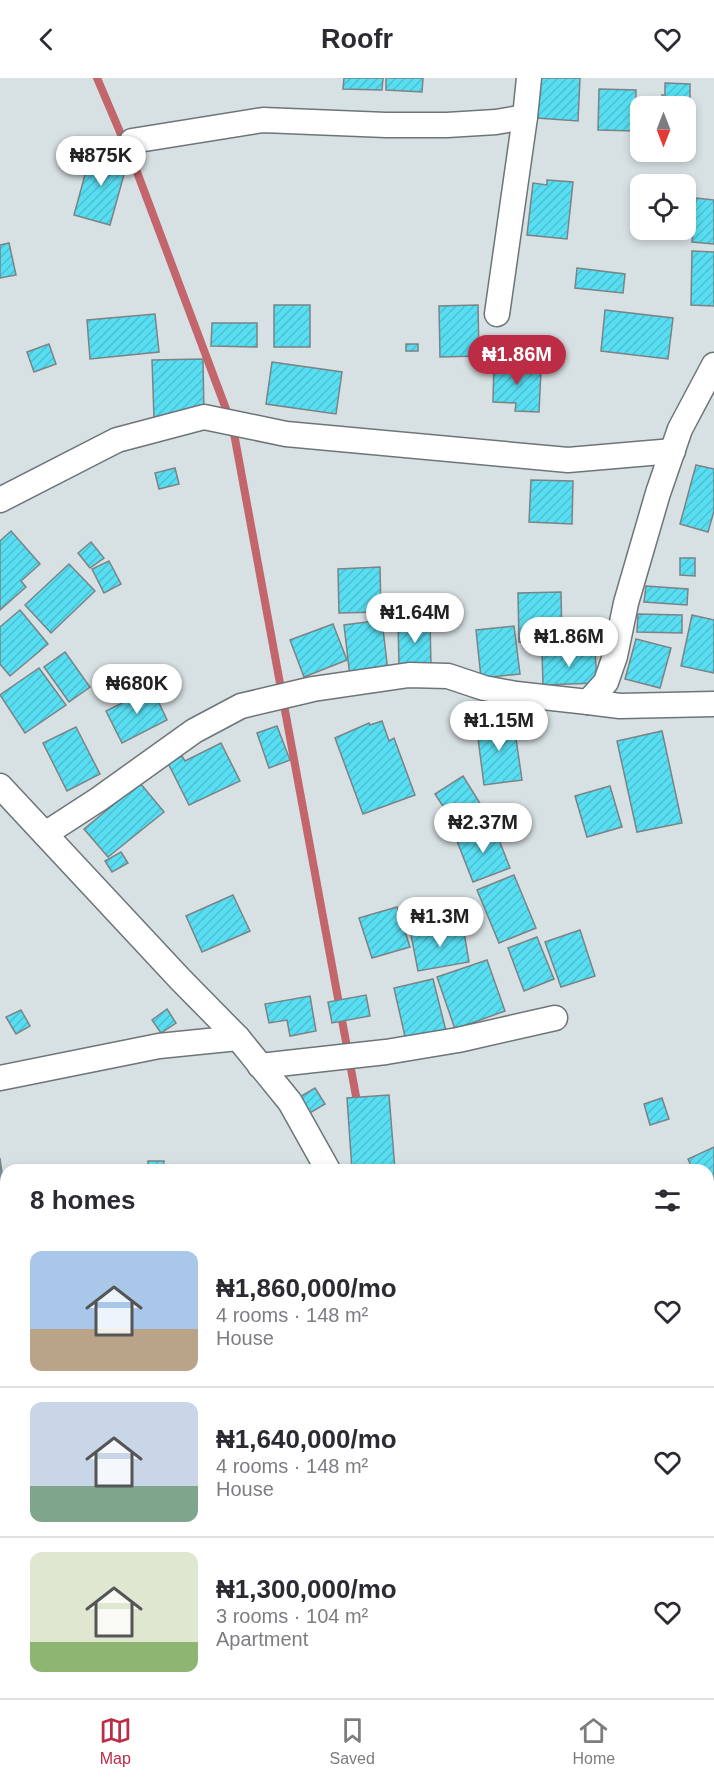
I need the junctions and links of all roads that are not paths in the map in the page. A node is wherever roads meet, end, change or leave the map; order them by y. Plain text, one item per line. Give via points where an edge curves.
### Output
1 (529, 78) edge
2 (525, 117) junction
3 (132, 141) dead end
4 (497, 314) dead end
5 (714, 365) edge
6 (673, 450) junction
7 (0, 500) edge
8 (588, 702) junction
9 (714, 704) edge
10 (0, 786) edge
11 (45, 834) junction
12 (555, 1018) dead end
13 (238, 1038) junction
14 (260, 1065) junction
15 (0, 1078) edge
16 (325, 1164) edge

1 - 2 street
2 - 3 street via 437,125 263,120
2 - 4 street
5 - 6 street
6 - 7 street via 568,460 286,434 204,417 117,440
6 - 8 street via 626,603 615,656 606,682
8 - 9 street via 620,706
8 - 11 street via 516,694 448,676 428,675 302,691 241,706 194,731
10 - 11 street
11 - 13 street
12 - 14 street via 386,1052
13 - 14 street
13 - 15 street via 159,1046
14 - 16 street via 290,1102

